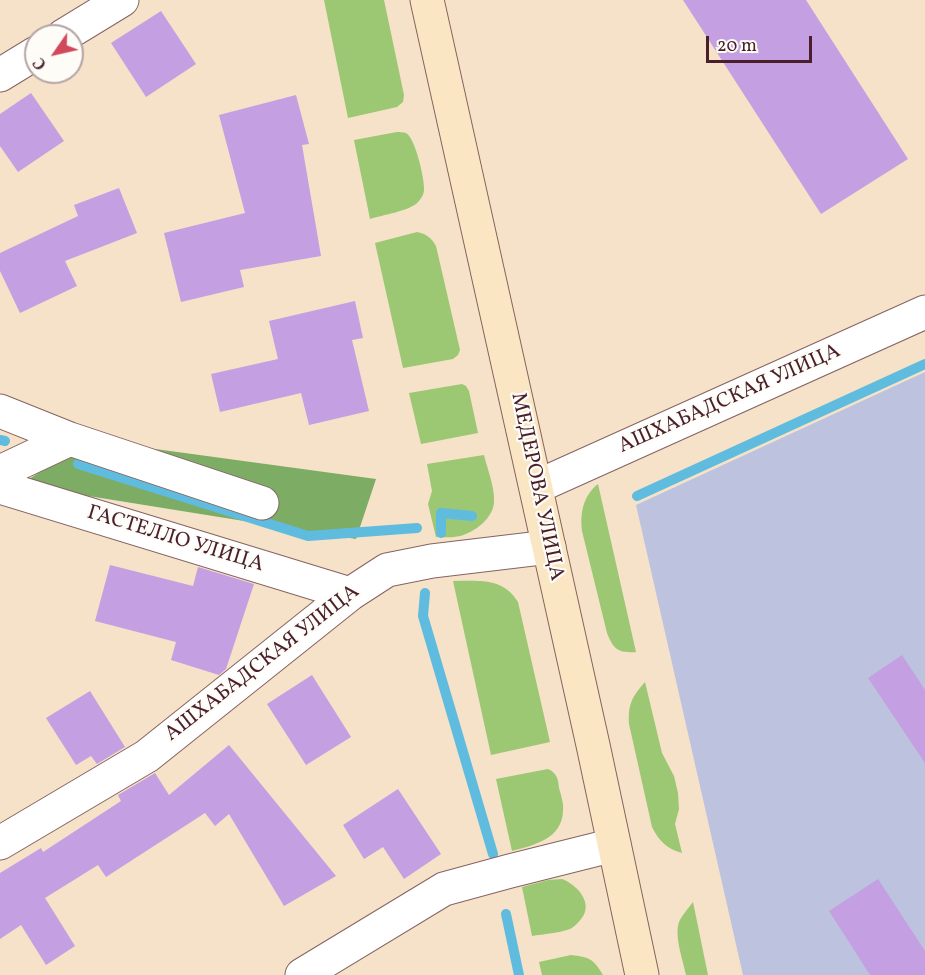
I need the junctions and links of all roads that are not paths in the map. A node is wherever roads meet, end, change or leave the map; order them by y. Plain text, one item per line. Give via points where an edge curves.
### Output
1 (122, 0) edge
2 (427, 0) edge
3 (83, 24) edge
4 (24, 60) edge
5 (0, 75) edge
6 (925, 312) edge
7 (0, 411) edge
8 (70, 439) junction
9 (0, 472) edge
10 (0, 487) edge
11 (536, 487) junction
12 (262, 502) dead end
13 (549, 547) junction
14 (350, 594) junction
15 (0, 843) edge
16 (614, 845) junction
17 (303, 975) edge
18 (642, 975) edge

1 - 3 street
2 - 11 main road, МЕДЕРОВА УЛИЦА
4 - 5 street
6 - 11 street, АШХАБАДСКАЯ УЛИЦА
7 - 8 street
8 - 9 street
8 - 12 street
10 - 14 street, ГАСТЕЛЛО УЛИЦА
11 - 13 main road, МЕДЕРОВА УЛИЦА
13 - 14 street, АШХАБАДСКАЯ УЛИЦА via 387,570
13 - 16 main road, МЕДЕРОВА УЛИЦА
14 - 15 street, АШХАБАДСКАЯ УЛИЦА via 147,756
16 - 17 street via 444,889
16 - 18 main road, МЕДЕРОВА УЛИЦА

